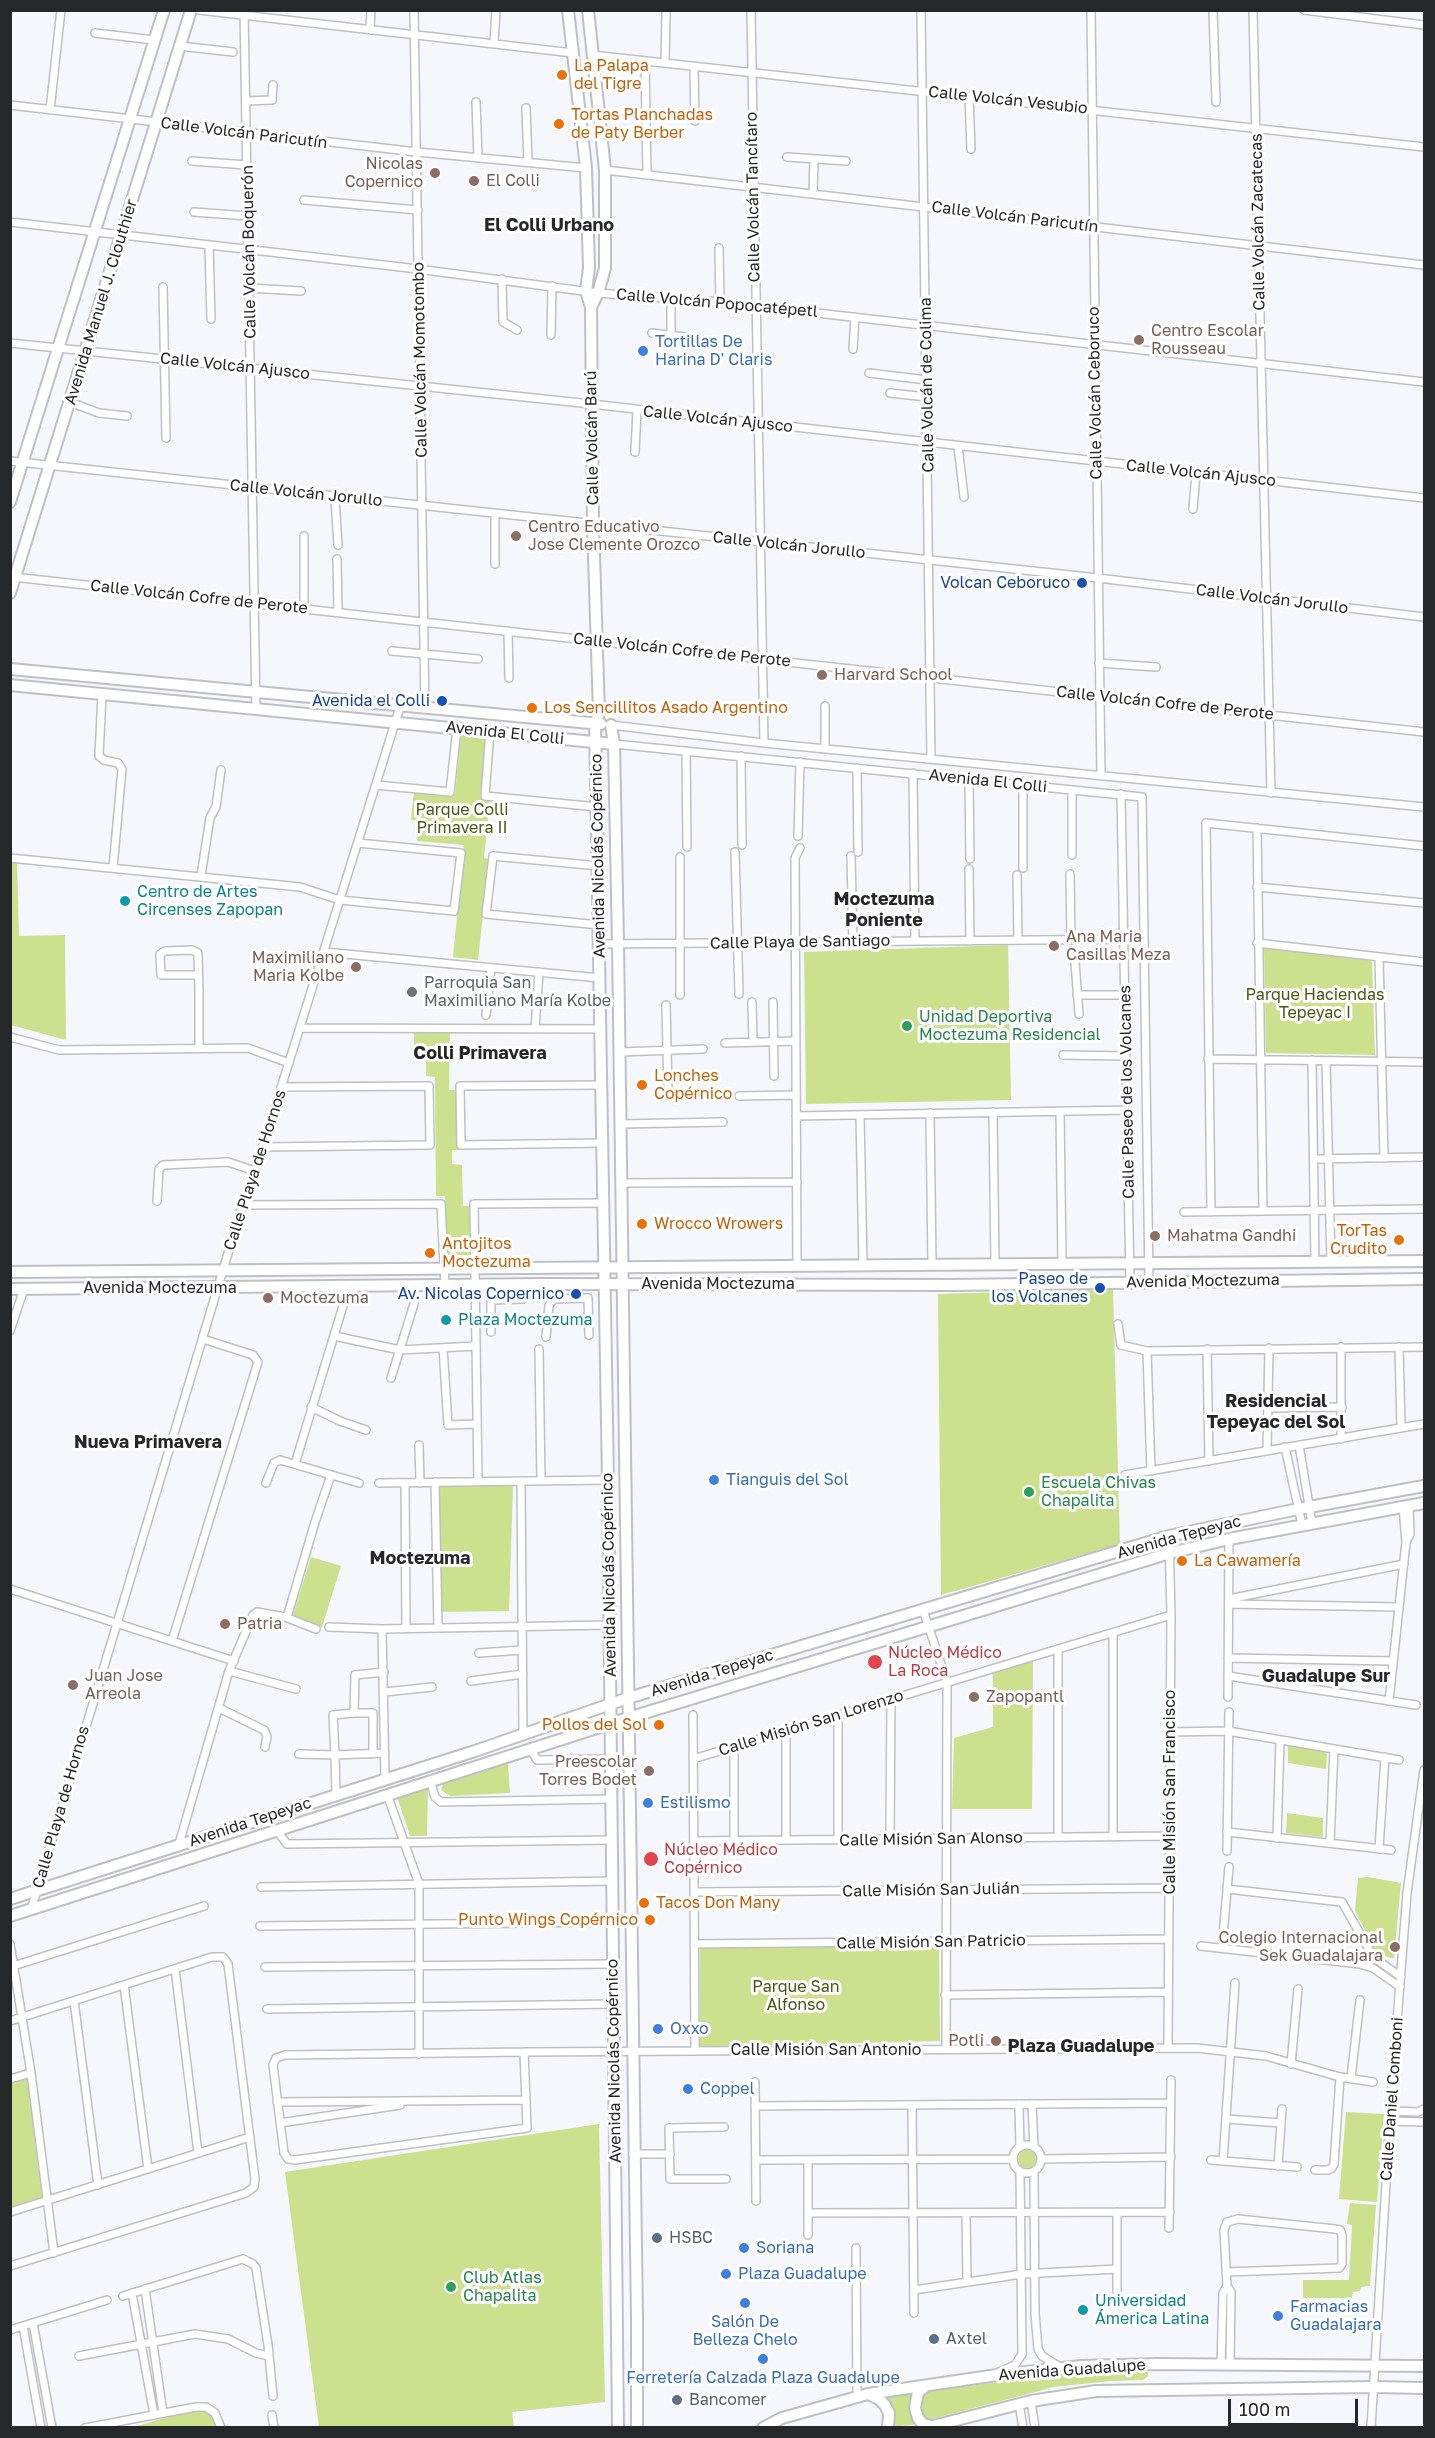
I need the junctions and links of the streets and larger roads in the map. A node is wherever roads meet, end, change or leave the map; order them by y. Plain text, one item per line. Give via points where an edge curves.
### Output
1 (61, 10) edge
2 (164, 10) edge
3 (191, 10) edge
4 (199, 10) edge
5 (371, 10) edge
6 (414, 10) edge
7 (496, 10) edge
8 (568, 10) edge
9 (588, 10) edge
10 (752, 10) edge
11 (921, 10) edge
12 (1090, 10) edge
13 (1213, 10) edge
14 (1253, 10) edge
15 (1304, 10) edge
16 (244, 13) edge
17 (666, 13) dead end
18 (1425, 25) edge
19 (370, 30) junction
20 (95, 33) dead end
21 (415, 36) junction
22 (154, 40) junction
23 (494, 44) junction
24 (180, 46) junction
25 (233, 52) dead end
26 (573, 53) junction
27 (592, 55) junction
28 (645, 61) junction
29 (665, 63) junction
30 (694, 66) junction
31 (751, 71) junction
32 (273, 85) dead end
33 (922, 91) junction
34 (969, 96) junction
35 (246, 101) junction
36 (476, 102) dead end
37 (1216, 102) dead end
38 (10, 105) edge
39 (525, 108) dead end
40 (1091, 108) junction
41 (50, 110) junction
42 (129, 120) junction
43 (696, 121) dead end
44 (157, 123) junction
45 (1256, 127) junction
46 (246, 134) junction
47 (1425, 147) edge
48 (971, 149) dead end
49 (417, 152) junction
50 (787, 157) dead end
51 (478, 158) junction
52 (813, 159) junction
53 (192, 161) dead end
54 (846, 161) dead end
55 (528, 162) junction
56 (247, 165) junction
57 (586, 168) junction
58 (604, 170) junction
59 (647, 174) junction
60 (753, 187) junction
61 (813, 194) junction
62 (304, 200) dead end
63 (925, 207) junction
64 (418, 210) junction
65 (194, 212) dead end
66 (248, 216) junction
67 (10, 222) edge
68 (1092, 226) junction
69 (94, 232) junction
70 (122, 235) junction
71 (209, 245) junction
72 (1259, 246) junction
73 (719, 248) dead end
74 (249, 250) junction
75 (1425, 265) edge
76 (418, 269) junction
77 (502, 279) junction
78 (552, 286) junction
79 (163, 288) dead end
80 (249, 288) junction
81 (301, 291) dead end
82 (586, 291) junction
83 (598, 293) junction
84 (671, 298) junction
85 (720, 302) junction
86 (755, 306) junction
87 (591, 307) junction
88 (855, 316) junction
89 (211, 319) dead end
90 (926, 324) junction
91 (517, 330) dead end
92 (652, 333) dead end
93 (551, 335) dead end
94 (671, 335) junction
95 (691, 338) dead end
96 (10, 343) edge
97 (1095, 343) junction
98 (58, 347) junction
99 (853, 349) dead end
100 (87, 350) junction
101 (164, 359) junction
102 (1261, 363) junction
103 (251, 369) junction
104 (868, 373) dead end
105 (927, 380) junction
106 (1425, 382) edge
107 (420, 386) junction
108 (890, 393) dead end
109 (927, 397) junction
110 (70, 402) junction
111 (591, 405) junction
112 (637, 410) junction
113 (127, 416) dead end
114 (758, 423) junction
115 (166, 438) dead end
116 (928, 443) junction
117 (958, 446) junction
118 (634, 452) dead end
119 (10, 461) edge
120 (23, 462) junction
121 (1096, 462) junction
122 (51, 465) junction
123 (1196, 473) junction
124 (1264, 480) junction
125 (253, 488) junction
126 (964, 497) dead end
127 (336, 498) junction
128 (1425, 498) edge
129 (10, 502) edge
130 (422, 506) junction
131 (1193, 509) dead end
132 (495, 514) junction
133 (593, 524) junction
134 (304, 536) dead end
135 (760, 542) junction
136 (338, 545) dead end
137 (337, 559) dead end
138 (929, 560) junction
139 (495, 564) dead end
140 (13, 577) edge
141 (1098, 578) junction
142 (10, 593) edge
143 (1267, 597) junction
144 (255, 603) junction
145 (304, 609) junction
146 (338, 612) junction
147 (1425, 617) edge
148 (423, 622) junction
149 (508, 631) junction
150 (596, 641) junction
151 (392, 651) dead end
152 (424, 654) junction
153 (478, 659) dead end
154 (762, 659) junction
155 (1100, 663) junction
156 (1156, 667) dead end
157 (10, 669) edge
158 (508, 678) dead end
159 (930, 678) junction
160 (10, 685) edge
161 (257, 693) junction
162 (102, 694) junction
163 (1100, 696) junction
164 (825, 706) dead end
165 (400, 707) junction
166 (256, 709) junction
167 (425, 709) junction
168 (599, 712) junction
169 (1269, 715) junction
170 (395, 722) junction
171 (595, 724) junction
172 (610, 725) junction
173 (457, 728) junction
174 (490, 732) junction
175 (1425, 732) edge
176 (596, 742) junction
177 (764, 742) junction
178 (614, 744) junction
179 (825, 748) junction
180 (686, 751) junction
181 (741, 756) junction
182 (931, 759) junction
183 (800, 762) junction
184 (856, 768) junction
185 (221, 771) dead end
186 (914, 773) junction
187 (1101, 776) junction
188 (969, 779) junction
189 (1023, 784) junction
190 (376, 785) junction
191 (1072, 790) junction
192 (1271, 793) junction
193 (1121, 794) junction
194 (1142, 797) joint
195 (598, 807) junction
196 (1425, 807) edge
197 (1257, 828) junction
198 (798, 836) dead end
199 (358, 843) junction
200 (742, 845) dead end
201 (687, 846) dead end
202 (1425, 846) edge
203 (800, 848) dead end
204 (735, 852) dead end
205 (1072, 855) dead end
206 (680, 857) dead end
207 (10, 858) edge
208 (970, 859) dead end
209 (599, 866) junction
210 (113, 868) junction
211 (1023, 868) dead end
212 (969, 869) dead end
213 (1070, 874) dead end
214 (1017, 875) dead end
215 (201, 876) junction
216 (1257, 887) junction
217 (340, 900) junction
218 (1425, 903) edge
219 (600, 925) junction
220 (1124, 939) junction
221 (1144, 939) junction
222 (1018, 940) junction
223 (1071, 940) junction
224 (915, 941) junction
225 (970, 941) junction
226 (796, 942) junction
227 (853, 942) junction
228 (737, 943) junction
229 (1257, 943) junction
230 (600, 944) junction
231 (618, 944) junction
232 (679, 944) junction
233 (324, 952) junction
234 (1379, 957) junction
235 (1075, 962) dead end
236 (1425, 962) edge
237 (491, 968) junction
238 (539, 972) junction
239 (198, 975) junction
240 (600, 978) junction
241 (680, 994) dead end
242 (738, 994) dead end
243 (1077, 995) junction
244 (1125, 995) junction
245 (752, 1002) dead end
246 (773, 1002) dead end
247 (666, 1005) dead end
248 (1079, 1014) dead end
249 (486, 1015) dead end
250 (300, 1028) junction
251 (535, 1029) junction
252 (601, 1029) junction
253 (10, 1037) edge
254 (774, 1041) junction
255 (796, 1041) junction
256 (753, 1042) junction
257 (725, 1043) dead end
258 (200, 1048) junction
259 (704, 1049) dead end
260 (667, 1050) junction
261 (620, 1052) junction
262 (1063, 1055) dead end
263 (1126, 1056) junction
264 (1261, 1058) junction
265 (1208, 1059) junction
266 (1312, 1060) junction
267 (1326, 1061) junction
268 (1383, 1061) junction
269 (1425, 1062) edge
270 (289, 1063) junction
271 (774, 1076) dead end
272 (602, 1085) junction
273 (281, 1087) junction
274 (668, 1092) dead end
275 (796, 1095) junction
276 (739, 1096) dead end
277 (1127, 1110) junction
278 (1060, 1111) junction
279 (993, 1112) junction
280 (930, 1113) junction
281 (860, 1115) junction
282 (796, 1116) junction
283 (723, 1122) dead end
284 (621, 1124) junction
285 (603, 1143) junction
286 (263, 1147) junction
287 (1425, 1157) edge
288 (1384, 1158) junction
289 (1314, 1159) junction
290 (1329, 1159) junction
291 (255, 1171) junction
292 (797, 1182) junction
293 (621, 1183) junction
294 (157, 1201) dead end
295 (604, 1203) junction
296 (243, 1205) junction
297 (1425, 1209) edge
298 (1330, 1210) junction
299 (1263, 1211) junction
300 (1315, 1211) junction
301 (1184, 1212) dead end
302 (1211, 1212) junction
303 (1315, 1262) junction
304 (1330, 1262) junction
305 (1425, 1262) edge
306 (1130, 1263) junction
307 (1149, 1263) junction
308 (932, 1264) junction
309 (995, 1264) junction
310 (1062, 1264) junction
311 (797, 1265) junction
312 (863, 1265) junction
313 (604, 1266) junction
314 (621, 1266) junction
315 (444, 1269) junction
316 (475, 1269) junction
317 (223, 1271) junction
318 (10, 1272) edge
319 (1425, 1280) edge
320 (1149, 1281) junction
321 (1130, 1282) junction
322 (531, 1284) junction
323 (605, 1284) junction
324 (622, 1284) junction
325 (444, 1285) junction
326 (475, 1285) junction
327 (554, 1285) junction
328 (349, 1286) junction
329 (218, 1288) junction
330 (10, 1289) edge
331 (24, 1289) junction
332 (554, 1299) junction
333 (414, 1304) dead end
334 (1118, 1324) dead end
335 (10, 1331) edge
336 (491, 1332) dead end
337 (590, 1335) dead end
338 (334, 1336) junction
339 (546, 1337) dead end
340 (203, 1339) junction
341 (476, 1346) junction
342 (1341, 1347) junction
343 (1399, 1347) junction
344 (1424, 1347) edge
345 (443, 1348) junction
346 (1269, 1348) junction
347 (539, 1349) dead end
348 (1207, 1349) junction
349 (400, 1350) junction
350 (1147, 1351) junction
351 (391, 1378) dead end
352 (311, 1407) junction
353 (1342, 1407) junction
354 (1268, 1408) junction
355 (477, 1424) junction
356 (1425, 1424) edge
357 (1401, 1427) junction
358 (366, 1430) dead end
359 (1341, 1439) junction
360 (419, 1445) dead end
361 (1299, 1445) junction
362 (1286, 1447) junction
363 (1267, 1450) junction
364 (1209, 1461) junction
365 (1302, 1461) junction
366 (295, 1464) junction
367 (1288, 1464) junction
368 (1151, 1471) junction
369 (331, 1475) junction
370 (1125, 1475) dead end
371 (608, 1480) junction
372 (521, 1481) junction
373 (541, 1481) junction
374 (420, 1482) junction
375 (435, 1482) junction
376 (478, 1482) junction
377 (359, 1483) dead end
378 (379, 1483) dead end
379 (405, 1483) junction
380 (266, 1484) dead end
381 (1425, 1486) edge
382 (1425, 1503) edge
383 (1406, 1506) junction
384 (1310, 1507) junction
385 (1298, 1509) junction
386 (1307, 1524) junction
387 (1169, 1536) junction
388 (1228, 1539) junction
389 (1170, 1553) junction
390 (1404, 1564) junction
391 (10, 1589) edge
392 (1229, 1602) junction
393 (1399, 1607) junction
394 (924, 1610) junction
395 (1171, 1615) junction
396 (285, 1617) junction
397 (115, 1623) junction
398 (609, 1625) junction
399 (329, 1627) dead end
400 (522, 1627) junction
401 (928, 1627) junction
402 (406, 1628) junction
403 (438, 1628) junction
404 (316, 1629) dead end
405 (382, 1629) junction
406 (1113, 1633) junction
407 (172, 1641) junction
408 (1058, 1649) junction
409 (522, 1650) junction
410 (479, 1653) dead end
411 (1228, 1658) junction
412 (234, 1660) junction
413 (1393, 1661) junction
414 (229, 1671) junction
415 (384, 1672) junction
416 (523, 1674) junction
417 (1228, 1676) junction
418 (471, 1681) dead end
419 (946, 1682) junction
420 (432, 1687) dead end
421 (296, 1689) dead end
422 (385, 1692) junction
423 (628, 1698) junction
424 (1228, 1698) dead end
425 (891, 1700) junction
426 (1389, 1701) junction
427 (611, 1704) junction
428 (1416, 1705) dead end
429 (219, 1708) junction
430 (354, 1713) junction
431 (373, 1713) junction
432 (385, 1713) junction
433 (1229, 1713) dead end
434 (693, 1715) dead end
435 (838, 1715) junction
436 (628, 1718) junction
437 (612, 1723) junction
438 (786, 1731) junction
439 (1228, 1731) junction
440 (1170, 1732) junction
441 (524, 1733) junction
442 (1280, 1740) junction
443 (734, 1746) junction
444 (265, 1747) dead end
445 (1334, 1749) junction
446 (532, 1751) junction
447 (385, 1753) junction
448 (466, 1753) junction
449 (373, 1754) junction
450 (299, 1755) dead end
451 (335, 1755) junction
452 (1386, 1757) junction
453 (612, 1759) junction
454 (693, 1759) junction
455 (1399, 1760) dead end
456 (468, 1771) junction
457 (1424, 1771) edge
458 (386, 1778) junction
459 (430, 1783) junction
460 (336, 1794) junction
461 (388, 1797) junction
462 (612, 1799) junction
463 (318, 1800) junction
464 (323, 1817) junction
465 (278, 1832) junction
466 (1227, 1832) junction
467 (1113, 1836) junction
468 (1169, 1836) junction
469 (1058, 1837) junction
470 (1277, 1838) junction
471 (890, 1839) junction
472 (945, 1839) junction
473 (612, 1840) junction
474 (786, 1840) junction
475 (838, 1840) junction
476 (694, 1841) junction
477 (734, 1841) junction
478 (404, 1843) junction
479 (1330, 1843) junction
480 (179, 1844) junction
481 (1379, 1849) junction
482 (1391, 1850) dead end
483 (1227, 1851) dead end
484 (1229, 1867) dead end
485 (613, 1881) junction
486 (419, 1884) junction
487 (261, 1887) dead end
488 (1169, 1888) junction
489 (1227, 1889) junction
490 (945, 1890) junction
491 (37, 1891) junction
492 (694, 1892) junction
493 (10, 1899) edge
494 (204, 1906) dead end
495 (31, 1910) junction
496 (10, 1916) edge
497 (613, 1922) junction
498 (419, 1924) junction
499 (260, 1926) dead end
500 (1168, 1939) junction
501 (945, 1942) junction
502 (10, 1944) edge
503 (694, 1944) junction
504 (1202, 1946) dead end
505 (1222, 1948) junction
506 (1370, 1951) junction
507 (613, 1964) junction
508 (1360, 1964) junction
509 (419, 1966) junction
510 (12, 1967) edge
511 (265, 1967) dead end
512 (175, 1969) junction
513 (1401, 1977) junction
514 (1235, 1983) dead end
515 (124, 1985) junction
516 (1400, 1987) junction
517 (1298, 1989) dead end
518 (1168, 1992) junction
519 (945, 1995) junction
520 (1360, 2000) dead end
521 (74, 2001) junction
522 (614, 2004) junction
523 (419, 2007) junction
524 (267, 2009) dead end
525 (22, 2017) junction
526 (10, 2020) edge
527 (1168, 2048) junction
528 (946, 2049) junction
529 (695, 2051) junction
530 (524, 2052) junction
531 (614, 2052) junction
532 (632, 2052) junction
533 (1230, 2052) junction
534 (419, 2054) junction
535 (1291, 2064) junction
536 (31, 2073) junction
537 (1340, 2077) junction
538 (1351, 2078) junction
539 (10, 2079) edge
540 (1171, 2080) dead end
541 (755, 2082) dead end
542 (1373, 2082) dead end
543 (526, 2100) junction
544 (426, 2101) junction
545 (277, 2102) junction
546 (1171, 2103) junction
547 (1019, 2104) junction
548 (1032, 2104) junction
549 (912, 2105) junction
550 (755, 2106) junction
551 (1282, 2109) dead end
552 (1425, 2109) edge
553 (1390, 2111) junction
554 (1226, 2119) junction
555 (1390, 2121) junction
556 (280, 2122) junction
557 (1425, 2122) edge
558 (1281, 2123) junction
559 (724, 2127) dead end
560 (250, 2137) junction
561 (1020, 2147) junction
562 (1034, 2147) junction
563 (198, 2153) junction
564 (633, 2154) junction
565 (670, 2154) junction
566 (1171, 2157) junction
567 (912, 2159) junction
568 (1013, 2159) junction
569 (1041, 2159) junction
570 (756, 2160) junction
571 (808, 2160) junction
572 (1211, 2160) dead end
573 (1223, 2161) junction
574 (1278, 2166) junction
575 (1298, 2168) dead end
576 (148, 2169) junction
577 (1315, 2170) dead end
578 (1020, 2171) junction
579 (1034, 2171) junction
580 (726, 2179) dead end
581 (98, 2185) junction
582 (47, 2201) junction
583 (756, 2201) dead end
584 (10, 2212) edge
585 (1020, 2212) junction
586 (1117, 2212) junction
587 (1170, 2212) junction
588 (808, 2213) junction
589 (913, 2213) junction
590 (966, 2213) junction
591 (1034, 2213) junction
592 (1169, 2228) dead end
593 (808, 2235) dead end
594 (855, 2248) dead end
595 (54, 2253) junction
596 (10, 2266) edge
597 (1117, 2269) junction
598 (1227, 2272) junction
599 (1034, 2273) junction
600 (856, 2274) junction
601 (1022, 2274) junction
602 (789, 2275) dead end
603 (967, 2281) junction
604 (145, 2289) junction
605 (914, 2290) junction
606 (1117, 2291) dead end
607 (132, 2293) junction
608 (123, 2296) dead end
609 (107, 2300) dead end
610 (914, 2313) dead end
611 (1023, 2313) junction
612 (1035, 2313) junction
613 (33, 2323) junction
614 (23, 2326) junction
615 (10, 2330) edge
616 (153, 2341) junction
617 (141, 2344) junction
618 (79, 2355) dead end
619 (268, 2355) junction
620 (1226, 2365) junction
621 (1375, 2365) junction
622 (1425, 2366) edge
623 (1063, 2368) junction
624 (990, 2376) junction
625 (618, 2379) junction
626 (926, 2386) junction
627 (1373, 2386) junction
628 (1425, 2388) edge
629 (636, 2389) junction
630 (863, 2395) junction
631 (273, 2396) dead end
632 (1031, 2401) junction
633 (1019, 2403) junction
634 (163, 2413) junction
635 (154, 2415) junction
636 (272, 2415) dead end
637 (41, 2427) edge
638 (52, 2427) edge
639 (85, 2427) edge
640 (221, 2427) edge
641 (274, 2427) edge
642 (618, 2427) edge
643 (637, 2427) edge
644 (763, 2427) edge
645 (888, 2427) edge
646 (928, 2427) edge
647 (1023, 2427) edge
648 (1035, 2427) edge
649 (1371, 2427) edge

1 - 41 street
2 - 22 street, Avenida Manuel J. Clouthier
3 - 24 street, Avenida Manuel J. Clouthier
4 - 16 street
5 - 19 street
6 - 21 street, Calle Volcán Momotombo
7 - 23 street
8 - 26 street
9 - 27 street, Calle Volcán Barú
10 - 31 street, Calle Volcán Tancítaro
11 - 33 street, Calle Volcán de Colima
12 - 40 street, Calle Volcán Ceboruco
13 - 37 street
14 - 45 street, Calle Volcán Zacatecas
15 - 18 street
16 - 19 street
16 - 35 street, Calle Volcán Boquerón
17 - 29 street
19 - 21 street
20 - 22 street
21 - 23 street
21 - 49 street, Calle Volcán Momotombo
22 - 42 street, Avenida Manuel J. Clouthier
23 - 26 street
24 - 25 street
24 - 44 street, Avenida Manuel J. Clouthier
26 - 57 street
27 - 28 street, Calle Volcán Vesubio
27 - 58 street, Calle Volcán Barú
28 - 29 street, Calle Volcán Vesubio
28 - 59 street
29 - 30 street, Calle Volcán Vesubio
30 - 31 street, Calle Volcán Vesubio
30 - 43 street
31 - 33 street, Calle Volcán Vesubio
31 - 60 street, Calle Volcán Tancítaro
32 - 35 street via 272,100
33 - 34 street, Calle Volcán Vesubio
33 - 63 street, Calle Volcán de Colima
34 - 40 street, Calle Volcán Vesubio
34 - 48 street
35 - 46 street, Calle Volcán Boquerón
36 - 51 street
38 - 41 street, Calle Volcán Paricutín
39 - 55 street
40 - 45 street, Calle Volcán Vesubio
40 - 68 street, Calle Volcán Ceboruco
41 - 42 street, Calle Volcán Paricutín
42 - 44 street, Calle Volcán Paricutín
42 - 69 street, Avenida Manuel J. Clouthier
44 - 46 street, Calle Volcán Paricutín
44 - 70 street, Avenida Manuel J. Clouthier
45 - 47 street, Calle Volcán Vesubio
45 - 72 street, Calle Volcán Zacatecas
46 - 49 street, Calle Volcán Paricutín
46 - 56 street, Calle Volcán Boquerón
49 - 51 street, Calle Volcán Paricutín
49 - 64 street, Calle Volcán Momotombo
50 - 52 street
51 - 55 street, Calle Volcán Paricutín
52 - 54 street
52 - 61 street
53 - 56 street
55 - 57 street, Calle Volcán Paricutín
56 - 66 street, Calle Volcán Boquerón
57 - 82 street
58 - 59 street, Calle Volcán Paricutín
58 - 83 street, Calle Volcán Barú via 605,268
59 - 60 street, Calle Volcán Paricutín
60 - 61 street, Calle Volcán Paricutín
60 - 86 street, Calle Volcán Tancítaro
61 - 63 street, Calle Volcán Paricutín
62 - 64 street
63 - 68 street, Calle Volcán Paricutín
63 - 90 street, Calle Volcán de Colima
64 - 76 street, Calle Volcán Momotombo
65 - 66 street
66 - 74 street, Calle Volcán Boquerón
67 - 69 street, Calle Volcán Popocatépetl
68 - 72 street, Calle Volcán Paricutín
68 - 97 street, Calle Volcán Ceboruco
69 - 70 street, Calle Volcán Popocatépetl
69 - 98 street, Avenida Manuel J. Clouthier
70 - 71 street, Calle Volcán Popocatépetl
70 - 100 street, Avenida Manuel J. Clouthier
71 - 74 street, Calle Volcán Popocatépetl
71 - 89 street
72 - 75 street, Calle Volcán Paricutín
72 - 102 street, Calle Volcán Zacatecas
73 - 85 street
74 - 76 street, Calle Volcán Popocatépetl
74 - 80 street, Calle Volcán Boquerón
76 - 77 street, Calle Volcán Popocatépetl
76 - 107 street, Calle Volcán Momotombo
77 - 78 street, Calle Volcán Popocatépetl
77 - 91 street via 502,322
78 - 82 street, Calle Volcán Popocatépetl
78 - 93 street
79 - 101 street
80 - 81 street
80 - 103 street, Calle Volcán Boquerón
82 - 83 street, Calle Volcán Popocatépetl
82 - 87 street, Calle Volcán Barú
83 - 84 street, Calle Volcán Popocatépetl
83 - 87 street, Calle Volcán Barú
84 - 85 street, Calle Volcán Popocatépetl
84 - 94 street
85 - 86 street, Calle Volcán Popocatépetl
86 - 88 street, Calle Volcán Popocatépetl
86 - 114 street, Calle Volcán Tancítaro
87 - 111 street, Calle Volcán Barú
88 - 90 street, Calle Volcán Popocatépetl
88 - 99 street
90 - 97 street, Calle Volcán Popocatépetl
90 - 105 street, Calle Volcán de Colima
92 - 94 street
94 - 95 street
96 - 98 street, Calle Volcán Ajusco
97 - 102 street, Calle Volcán Popocatépetl
97 - 121 street, Calle Volcán Ceboruco
98 - 100 street, Calle Volcán Ajusco
98 - 120 street, Avenida Manuel J. Clouthier
100 - 101 street, Calle Volcán Ajusco
100 - 110 street, Avenida Manuel J. Clouthier
101 - 103 street, Calle Volcán Ajusco
101 - 115 street
102 - 106 street, Calle Volcán Popocatépetl
102 - 124 street, Calle Volcán Zacatecas
103 - 107 street, Calle Volcán Ajusco
103 - 125 street, Calle Volcán Boquerón
104 - 105 street
105 - 109 street, Calle Volcán de Colima
107 - 111 street, Calle Volcán Ajusco
107 - 130 street, Calle Volcán Momotombo
108 - 109 street
109 - 116 street, Calle Volcán de Colima
110 - 113 street
110 - 122 street, Avenida Manuel J. Clouthier
111 - 112 street, Calle Volcán Ajusco
111 - 133 street, Calle Volcán Barú
112 - 114 street, Calle Volcán Ajusco
112 - 118 street
114 - 116 street, Calle Volcán Ajusco
114 - 135 street, Calle Volcán Tancítaro
116 - 117 street, Calle Volcán Ajusco
116 - 138 street, Calle Volcán de Colima
117 - 121 street, Calle Volcán Ajusco
117 - 126 street
119 - 120 street, Calle Volcán Jorullo
120 - 122 street, Calle Volcán Jorullo
120 - 129 street, Avenida Manuel J. Clouthier
121 - 123 street, Calle Volcán Ajusco
121 - 141 street, Calle Volcán Ceboruco
122 - 125 street, Calle Volcán Jorullo
122 - 140 street, Avenida Manuel J. Clouthier
123 - 124 street, Calle Volcán Ajusco
123 - 131 street
124 - 128 street, Calle Volcán Ajusco
124 - 143 street, Calle Volcán Zacatecas
125 - 127 street, Calle Volcán Jorullo
125 - 144 street, Calle Volcán Boquerón
127 - 130 street, Calle Volcán Jorullo
127 - 136 street
130 - 132 street, Calle Volcán Jorullo
130 - 148 street, Calle Volcán Momotombo
132 - 133 street, Calle Volcán Jorullo
132 - 139 street
133 - 135 street, Calle Volcán Jorullo
133 - 150 street, Calle Volcán Barú
134 - 145 street
135 - 138 street, Calle Volcán Jorullo
135 - 154 street, Calle Volcán Tancítaro
137 - 146 street
138 - 141 street, Calle Volcán Jorullo
138 - 159 street, Calle Volcán de Colima
140 - 142 street, Avenida Manuel J. Clouthier
140 - 144 street, Calle Volcán Cofre de Perote
141 - 143 street, Calle Volcán Jorullo
141 - 155 street, Calle Volcán Ceboruco
143 - 147 street, Calle Volcán Jorullo
143 - 169 street, Calle Volcán Zacatecas
144 - 145 street, Calle Volcán Cofre de Perote
144 - 161 street, Calle Volcán Boquerón
145 - 146 street, Calle Volcán Cofre de Perote
146 - 148 street, Calle Volcán Cofre de Perote
148 - 149 street, Calle Volcán Cofre de Perote
148 - 152 street, Calle Volcán Momotombo
149 - 150 street, Calle Volcán Cofre de Perote
149 - 158 street
150 - 154 street, Calle Volcán Cofre de Perote
150 - 168 street, Calle Volcán Barú
151 - 152 street
152 - 153 street
152 - 167 street, Calle Volcán Momotombo
154 - 159 street, Calle Volcán Cofre de Perote
154 - 177 street, Calle Volcán Tancítaro
155 - 156 street
155 - 163 street, Calle Volcán Ceboruco
157 - 161 street, Avenida El Colli
159 - 163 street, Calle Volcán Cofre de Perote
159 - 182 street, Calle Volcán de Colima
160 - 162 street, Avenida El Colli
161 - 165 street, Avenida El Colli
161 - 166 street, Calle Volcán Boquerón
162 - 166 street, Avenida El Colli
162 - 210 street via 99,756 118,763 122,769
163 - 169 street, Calle Volcán Cofre de Perote
163 - 187 street, Calle Volcán Ceboruco
164 - 179 street
165 - 167 street, Avenida El Colli
165 - 170 street, Calle Playa de Hornos
166 - 170 street, Avenida El Colli
167 - 171 street, Avenida El Colli
168 - 171 street, Calle Volcán Barú
168 - 172 street
169 - 175 street, Calle Volcán Cofre de Perote
169 - 192 street, Calle Volcán Zacatecas
170 - 173 street, Avenida El Colli
170 - 190 street, Calle Playa de Hornos
171 - 172 street, Avenida El Colli
171 - 176 street, Avenida Nicolás Copérnico
172 - 177 street, Avenida El Colli
172 - 178 street, Avenida Nicolás Copérnico
173 - 174 street, Avenida El Colli
173 - 190 street via 450,792
174 - 176 street, Avenida El Colli
174 - 195 street via 484,796
176 - 178 street, Avenida El Colli
176 - 195 street, Avenida Nicolás Copérnico
177 - 179 street, Avenida El Colli
178 - 180 street, Avenida El Colli
178 - 231 street, Avenida Nicolás Copérnico
179 - 182 street, Avenida El Colli
180 - 181 street, Avenida El Colli
180 - 201 street
181 - 183 street, Avenida El Colli
181 - 200 street
182 - 187 street, Avenida El Colli
183 - 184 street, Avenida El Colli
183 - 198 street
184 - 186 street, Avenida El Colli
184 - 227 street
185 - 215 street
186 - 188 street, Avenida El Colli
186 - 224 street
187 - 192 street, Avenida El Colli
188 - 189 street, Avenida El Colli
188 - 208 street
189 - 191 street, Avenida El Colli
189 - 211 street
190 - 199 street, Calle Playa de Hornos
191 - 193 street, Avenida El Colli
191 - 205 street
192 - 196 street, Avenida El Colli
193 - 194 street, Avenida El Colli
193 - 220 street, Calle Paseo de los Volcanes
194 - 221 street, Calle Paseo de los Volcanes
195 - 209 street, Avenida Nicolás Copérnico
197 - 202 street
197 - 216 street
197 - 265 street via 1206,823
199 - 217 street, Calle Playa de Hornos
199 - 217 street via 461,853 454,911
203 - 226 street via 795,858
204 - 228 street
206 - 232 street
207 - 210 street
209 - 219 street, Avenida Nicolás Copérnico
209 - 219 street via 493,856 486,914
210 - 215 street
212 - 225 street
213 - 223 street
214 - 222 street
215 - 217 street via 300,887
216 - 218 street
216 - 229 street
217 - 233 street, Calle Playa de Hornos
219 - 230 street, Avenida Nicolás Copérnico
220 - 221 street, Calle Playa de Santiago
220 - 223 street, Calle Playa de Santiago
220 - 244 street, Calle Paseo de los Volcanes
221 - 307 street, Calle Paseo de los Volcanes
222 - 223 street, Calle Playa de Santiago
222 - 225 street, Calle Playa de Santiago
224 - 225 street, Calle Playa de Santiago
224 - 227 street, Calle Playa de Santiago
226 - 227 street, Calle Playa de Santiago
226 - 228 street, Calle Playa de Santiago
226 - 255 street
228 - 232 street, Calle Playa de Santiago
228 - 242 street
229 - 234 street
229 - 264 street
230 - 231 street, Calle Playa de Santiago
230 - 240 street, Avenida Nicolás Copérnico
231 - 232 street, Calle Playa de Santiago
231 - 261 street, Avenida Nicolás Copérnico
232 - 241 street
233 - 237 street
233 - 250 street, Calle Playa de Hornos
234 - 236 street
234 - 268 street
235 - 243 street
237 - 238 street
237 - 249 street
238 - 240 street
238 - 251 street
239 - 239 street via 197,950 161,952 161,975
239 - 258 street
240 - 252 street, Avenida Nicolás Copérnico
243 - 244 street
243 - 248 street
244 - 263 street, Calle Paseo de los Volcanes
245 - 256 street
246 - 254 street
247 - 260 street
250 - 251 street
250 - 270 street, Calle Playa de Hornos
251 - 252 street
252 - 272 street, Avenida Nicolás Copérnico
253 - 258 street via 59,1050
254 - 255 street
254 - 256 street
254 - 271 street
255 - 275 street
256 - 257 street
258 - 270 street via 248,1048
259 - 260 street
260 - 261 street
260 - 274 street
261 - 284 street, Avenida Nicolás Copérnico
262 - 263 street
263 - 277 street, Calle Paseo de los Volcanes
264 - 265 street
264 - 266 street
264 - 299 street
265 - 302 street
266 - 267 street
266 - 289 street
267 - 268 street
267 - 290 street
268 - 269 street
268 - 288 street
270 - 273 street, Calle Playa de Hornos
272 - 285 street, Avenida Nicolás Copérnico
272 - 285 street via 460,1086 461,1144
273 - 286 street, Calle Playa de Hornos
273 - 286 street via 429,1086 430,1145
275 - 276 street
275 - 282 street
277 - 278 street
277 - 306 street, Calle Paseo de los Volcanes
278 - 279 street
278 - 310 street
279 - 280 street
279 - 309 street
280 - 281 street
280 - 308 street
281 - 282 street
281 - 312 street
282 - 292 street
283 - 284 street
284 - 293 street, Avenida Nicolás Copérnico
285 - 295 street, Avenida Nicolás Copérnico
286 - 291 street, Calle Playa de Hornos
287 - 288 street
288 - 290 street
289 - 290 street
289 - 300 street
290 - 298 street
291 - 294 street via 228,1162 160,1166
291 - 296 street, Calle Playa de Hornos
292 - 293 street
292 - 311 street
293 - 314 street, Avenida Nicolás Copérnico
295 - 313 street, Avenida Nicolás Copérnico
295 - 316 street via 474,1203
296 - 315 street via 441,1204
296 - 317 street, Calle Playa de Hornos
297 - 298 street
298 - 300 street
298 - 304 street
299 - 300 street
299 - 302 street
300 - 303 street
301 - 302 street
303 - 304 street, Avenida Moctezuma
303 - 307 street, Avenida Moctezuma
304 - 305 street, Avenida Moctezuma
306 - 307 street, Avenida Moctezuma
306 - 310 street, Avenida Moctezuma
306 - 321 street, Calle Paseo de los Volcanes
307 - 320 street, Calle Paseo de los Volcanes
308 - 309 street, Avenida Moctezuma
308 - 312 street, Avenida Moctezuma
309 - 310 street, Avenida Moctezuma
311 - 312 street, Avenida Moctezuma
311 - 314 street, Avenida Moctezuma
313 - 314 street, Avenida Moctezuma
313 - 316 street, Avenida Moctezuma
313 - 323 street, Avenida Nicolás Copérnico
314 - 324 street, Avenida Nicolás Copérnico
315 - 316 street, Avenida Moctezuma
315 - 317 street, Avenida Moctezuma
315 - 325 street
316 - 326 street
317 - 318 street, Avenida Moctezuma
317 - 329 street, Calle Playa de Hornos
319 - 320 street, Avenida Moctezuma
320 - 321 street, Avenida Moctezuma
321 - 324 street, Avenida Moctezuma
322 - 326 street, Avenida Moctezuma
322 - 327 street, Avenida Moctezuma
322 - 336 street via 523,1299 491,1300
323 - 324 street, Avenida Moctezuma
323 - 327 street, Avenida Moctezuma
323 - 371 street, Avenida Nicolás Copérnico
324 - 423 street, Avenida Nicolás Copérnico
325 - 326 street, Avenida Moctezuma
325 - 328 street, Avenida Moctezuma
326 - 341 street
327 - 332 street
328 - 329 street, Avenida Moctezuma
328 - 338 street
329 - 331 street, Avenida Moctezuma
329 - 340 street, Calle Playa de Hornos
330 - 331 street, Avenida Moctezuma
331 - 335 street
332 - 337 street via 588,1298
332 - 339 street via 549,1305
333 - 349 street
334 - 350 street via 1120,1345
338 - 349 street
338 - 352 street
340 - 397 street, Calle Playa de Hornos
340 - 407 street via 253,1355 258,1362
341 - 345 street
341 - 355 street
342 - 343 street
342 - 346 street
342 - 353 street
343 - 344 street
343 - 357 street
345 - 349 street
345 - 355 street via 448,1425
346 - 348 street
346 - 354 street
347 - 373 street
348 - 350 street
348 - 364 street
349 - 351 street
350 - 368 street
352 - 358 street
352 - 366 street
353 - 354 street
353 - 359 street
354 - 363 street
355 - 376 street
356 - 357 street
357 - 359 street
359 - 361 street
360 - 374 street
361 - 362 street
361 - 365 street
362 - 363 street
362 - 367 street
363 - 364 street
364 - 368 street
365 - 367 street
365 - 384 street
366 - 369 street
366 - 380 street via 280,1460 274,1463
367 - 385 street
368 - 370 street
369 - 377 street
369 - 396 street
371 - 373 street
371 - 398 street, Avenida Nicolás Copérnico
372 - 373 street
372 - 376 street
372 - 400 street
374 - 375 street
374 - 379 street
375 - 376 street
375 - 403 street
378 - 379 street
379 - 402 street
381 - 384 street, Avenida Tepeyac
382 - 383 street, Avenida Tepeyac
383 - 386 street, Avenida Tepeyac
383 - 390 street via 1410,1534
384 - 385 street, Avenida Tepeyac
384 - 386 street
385 - 386 street
385 - 387 street, Avenida Tepeyac
386 - 388 street, Avenida Tepeyac
387 - 389 street, Calle Misión San Francisco
387 - 394 street, Avenida Tepeyac
388 - 389 street, Avenida Tepeyac
388 - 392 street
389 - 395 street, Calle Misión San Francisco
389 - 401 street, Avenida Tepeyac
390 - 392 street
390 - 393 street
391 - 397 street
392 - 393 street
392 - 411 street
393 - 413 street
394 - 401 street
394 - 423 street, Avenida Tepeyac
395 - 406 street, Calle Misión San Lorenzo
395 - 440 street, Calle Misión San Francisco
396 - 404 street
396 - 412 street via 255,1613
397 - 407 street
397 - 491 street, Calle Playa de Hornos
398 - 400 street
398 - 427 street, Avenida Nicolás Copérnico
399 - 405 street
400 - 403 street
400 - 409 street
401 - 419 street
401 - 436 street, Avenida Tepeyac
402 - 403 street
402 - 405 street
405 - 415 street
406 - 408 street, Calle Misión San Lorenzo
406 - 467 street
407 - 412 street
408 - 419 street, Calle Misión San Lorenzo
408 - 469 street
409 - 410 street
409 - 416 street
411 - 413 street
411 - 417 street
412 - 414 street
413 - 426 street
414 - 421 street
414 - 429 street
415 - 422 street
415 - 430 street via 355,1675
416 - 418 street
416 - 441 street
417 - 424 street
417 - 426 street
419 - 425 street, Calle Misión San Lorenzo
419 - 472 street
420 - 422 street
422 - 432 street
423 - 427 street, Avenida Tepeyac
423 - 436 street, Avenida Nicolás Copérnico
425 - 435 street, Calle Misión San Lorenzo
425 - 471 street
426 - 428 street
427 - 437 street, Avenida Nicolás Copérnico
427 - 441 street, Avenida Tepeyac
429 - 444 street via 264,1730
429 - 480 street
430 - 431 street
430 - 451 street via 333,1715
431 - 432 street
431 - 449 street
432 - 447 street
433 - 439 street
434 - 454 street
435 - 438 street, Calle Misión San Lorenzo
435 - 475 street
436 - 437 street, Avenida Tepeyac
436 - 532 street, Avenida Nicolás Copérnico
437 - 446 street, Avenida Tepeyac
437 - 453 street, Avenida Nicolás Copérnico
438 - 443 street, Calle Misión San Lorenzo
438 - 474 street
439 - 440 street
439 - 442 street
439 - 466 street
440 - 468 street, Calle Misión San Francisco
441 - 448 street, Avenida Tepeyac
442 - 445 street
442 - 470 street
443 - 454 street, Calle Misión San Lorenzo
443 - 477 street
445 - 452 street
445 - 479 street
446 - 453 street via 537,1760
446 - 456 street, Avenida Tepeyac
447 - 449 street
447 - 458 street
448 - 456 street
448 - 458 street, Avenida Tepeyac
449 - 451 street
450 - 451 street
451 - 460 street
452 - 455 street
452 - 481 street
453 - 462 street, Avenida Nicolás Copérnico
454 - 476 street
456 - 459 street, Avenida Tepeyac
457 - 513 street, Calle Daniel Comboni via 1408,1884
458 - 460 street, Avenida Tepeyac
459 - 461 street, Avenida Tepeyac
459 - 462 street via 441,1802
460 - 463 street, Avenida Tepeyac
461 - 464 street, Avenida Tepeyac
461 - 478 street
462 - 473 street, Avenida Nicolás Copérnico
463 - 464 street
463 - 480 street, Avenida Tepeyac
464 - 465 street, Avenida Tepeyac
465 - 478 street via 287,1844
465 - 495 street, Avenida Tepeyac
466 - 470 street
466 - 483 street
467 - 468 street, Calle Misión San Alonso
467 - 469 street, Calle Misión San Alonso
468 - 488 street, Calle Misión San Francisco
469 - 472 street, Calle Misión San Alonso
470 - 479 street
471 - 472 street, Calle Misión San Alonso
471 - 475 street, Calle Misión San Alonso
472 - 490 street
473 - 478 street
473 - 485 street, Avenida Nicolás Copérnico
474 - 475 street, Calle Misión San Alonso
474 - 477 street, Calle Misión San Alonso
476 - 477 street, Calle Misión San Alonso
476 - 492 street
478 - 486 street
479 - 481 street
480 - 491 street, Avenida Tepeyac
481 - 482 street
484 - 489 street
485 - 486 street
485 - 497 street, Avenida Nicolás Copérnico
486 - 487 street
486 - 498 street
488 - 490 street, Calle Misión San Julián
488 - 500 street, Calle Misión San Francisco
489 - 505 street
489 - 506 street via 1342,1902
490 - 492 street, Calle Misión San Julián
490 - 501 street
491 - 493 street, Avenida Tepeyac
491 - 495 street, Calle Playa de Hornos
492 - 503 street
494 - 510 street
495 - 496 street, Avenida Tepeyac
497 - 498 street
497 - 507 street, Avenida Nicolás Copérnico
498 - 499 street
498 - 509 street
500 - 501 street, Calle Misión San Patricio
500 - 518 street, Calle Misión San Francisco
501 - 503 street, Calle Misión San Patricio
501 - 519 street
502 - 510 street
503 - 529 street
504 - 505 street
505 - 508 street
506 - 508 street via 1368,1959
506 - 513 street
507 - 509 street
507 - 522 street, Avenida Nicolás Copérnico
508 - 516 street via 1373,1968
509 - 511 street
509 - 523 street
510 - 525 street
512 - 515 street
512 - 560 street via 212,1957 223,1957 228,1964
512 - 563 street
513 - 516 street, Calle Daniel Comboni
514 - 533 street
515 - 521 street
515 - 576 street
516 - 553 street, Calle Daniel Comboni
517 - 535 street
518 - 519 street
518 - 527 street, Calle Misión San Francisco
519 - 528 street
520 - 538 street
521 - 525 street
521 - 581 street
522 - 523 street
522 - 531 street, Avenida Nicolás Copérnico
523 - 524 street
523 - 534 street
525 - 526 street
525 - 536 street
527 - 528 street, Calle Misión San Antonio
527 - 533 street, Calle Misión San Antonio
528 - 529 street, Calle Misión San Antonio
529 - 532 street, Calle Misión San Antonio
530 - 531 street, Calle Misión San Antonio
530 - 534 street, Calle Misión San Antonio
530 - 543 street
531 - 532 street, Calle Misión San Antonio
531 - 625 street, Avenida Nicolás Copérnico
532 - 564 street, Avenida Nicolás Copérnico
533 - 535 street, Calle Misión San Antonio via 1266,2056
533 - 554 street
534 - 545 street, Calle Misión San Antonio via 276,2058 273,2065
535 - 537 street, Calle Misión San Antonio
536 - 539 street
536 - 582 street
537 - 538 street, Calle Misión San Antonio
537 - 577 street via 1334,2164 1328,2170
538 - 542 street, Calle Misión San Antonio
540 - 546 street
541 - 550 street
543 - 544 street
543 - 556 street via 527,2128 295,2160 284,2153
544 - 545 street
544 - 556 street
545 - 556 street
546 - 548 street
546 - 566 street
547 - 548 street
547 - 549 street
547 - 561 street
548 - 562 street
549 - 550 street
549 - 567 street
550 - 570 street
551 - 558 street
552 - 553 street
553 - 555 street, Calle Daniel Comboni
554 - 558 street
554 - 573 street
555 - 557 street
555 - 621 street, Calle Daniel Comboni
558 - 574 street
559 - 565 street via 669,2128
560 - 563 street
560 - 595 street via 255,2179 254,2187 246,2193
561 - 562 street
561 - 568 street
562 - 569 street
563 - 576 street
564 - 565 street
564 - 629 street, Avenida Nicolás Copérnico
565 - 580 street via 670,2180
566 - 569 street
566 - 587 street
567 - 568 street
567 - 571 street
567 - 589 street
568 - 578 street
569 - 579 street
570 - 571 street
570 - 583 street
571 - 588 street
572 - 573 street
573 - 574 street
574 - 575 street
576 - 581 street
578 - 579 street
578 - 585 street
579 - 591 street
581 - 582 street
582 - 584 street
582 - 595 street
585 - 590 street
585 - 591 street
585 - 601 street
586 - 587 street
586 - 591 street
586 - 597 street
587 - 592 street
588 - 589 street
588 - 593 street
589 - 590 street
589 - 605 street
590 - 603 street
591 - 599 street
594 - 600 street
595 - 596 street
597 - 599 street
597 - 606 street
598 - 598 street via 1227,2222 1238,2219 1335,2229 1342,2235 1339,2268
598 - 620 street via 1231,2292
599 - 601 street
599 - 612 street
600 - 602 street
600 - 630 street
601 - 603 street
601 - 611 street
603 - 605 street
604 - 607 street
604 - 616 street
604 - 619 street via 243,2259 253,2264
605 - 610 street
607 - 608 street
607 - 617 street
609 - 613 street
611 - 612 street
611 - 624 street via 1022,2357 1015,2365
612 - 623 street via 1039,2353
613 - 614 street
613 - 638 street
614 - 615 street
614 - 637 street
616 - 617 street
616 - 619 street via 195,2334 214,2336
616 - 634 street
617 - 618 street
617 - 635 street
619 - 631 street
620 - 621 street, Avenida Guadalupe
620 - 623 street, Avenida Guadalupe
621 - 622 street, Avenida Guadalupe
621 - 627 street, Calle Daniel Comboni
623 - 624 street, Avenida Guadalupe
624 - 626 street, Avenida Guadalupe
625 - 629 street via 627,2390
625 - 642 street, Avenida Nicolás Copérnico
626 - 630 street, Avenida Guadalupe
626 - 646 street via 918,2392 915,2408 918,2418
627 - 628 street, Avenida Guadalupe
627 - 632 street, Avenida Guadalupe via 1156,2388 1096,2391
627 - 649 street, Calle Daniel Comboni
629 - 643 street, Avenida Nicolás Copérnico
630 - 644 street, Avenida Guadalupe
630 - 645 street via 885,2405
632 - 633 street, Avenida Guadalupe
632 - 648 street
633 - 646 street, Avenida Guadalupe
633 - 647 street
634 - 635 street
634 - 640 street via 206,2407 215,2413
635 - 639 street
636 - 641 street

